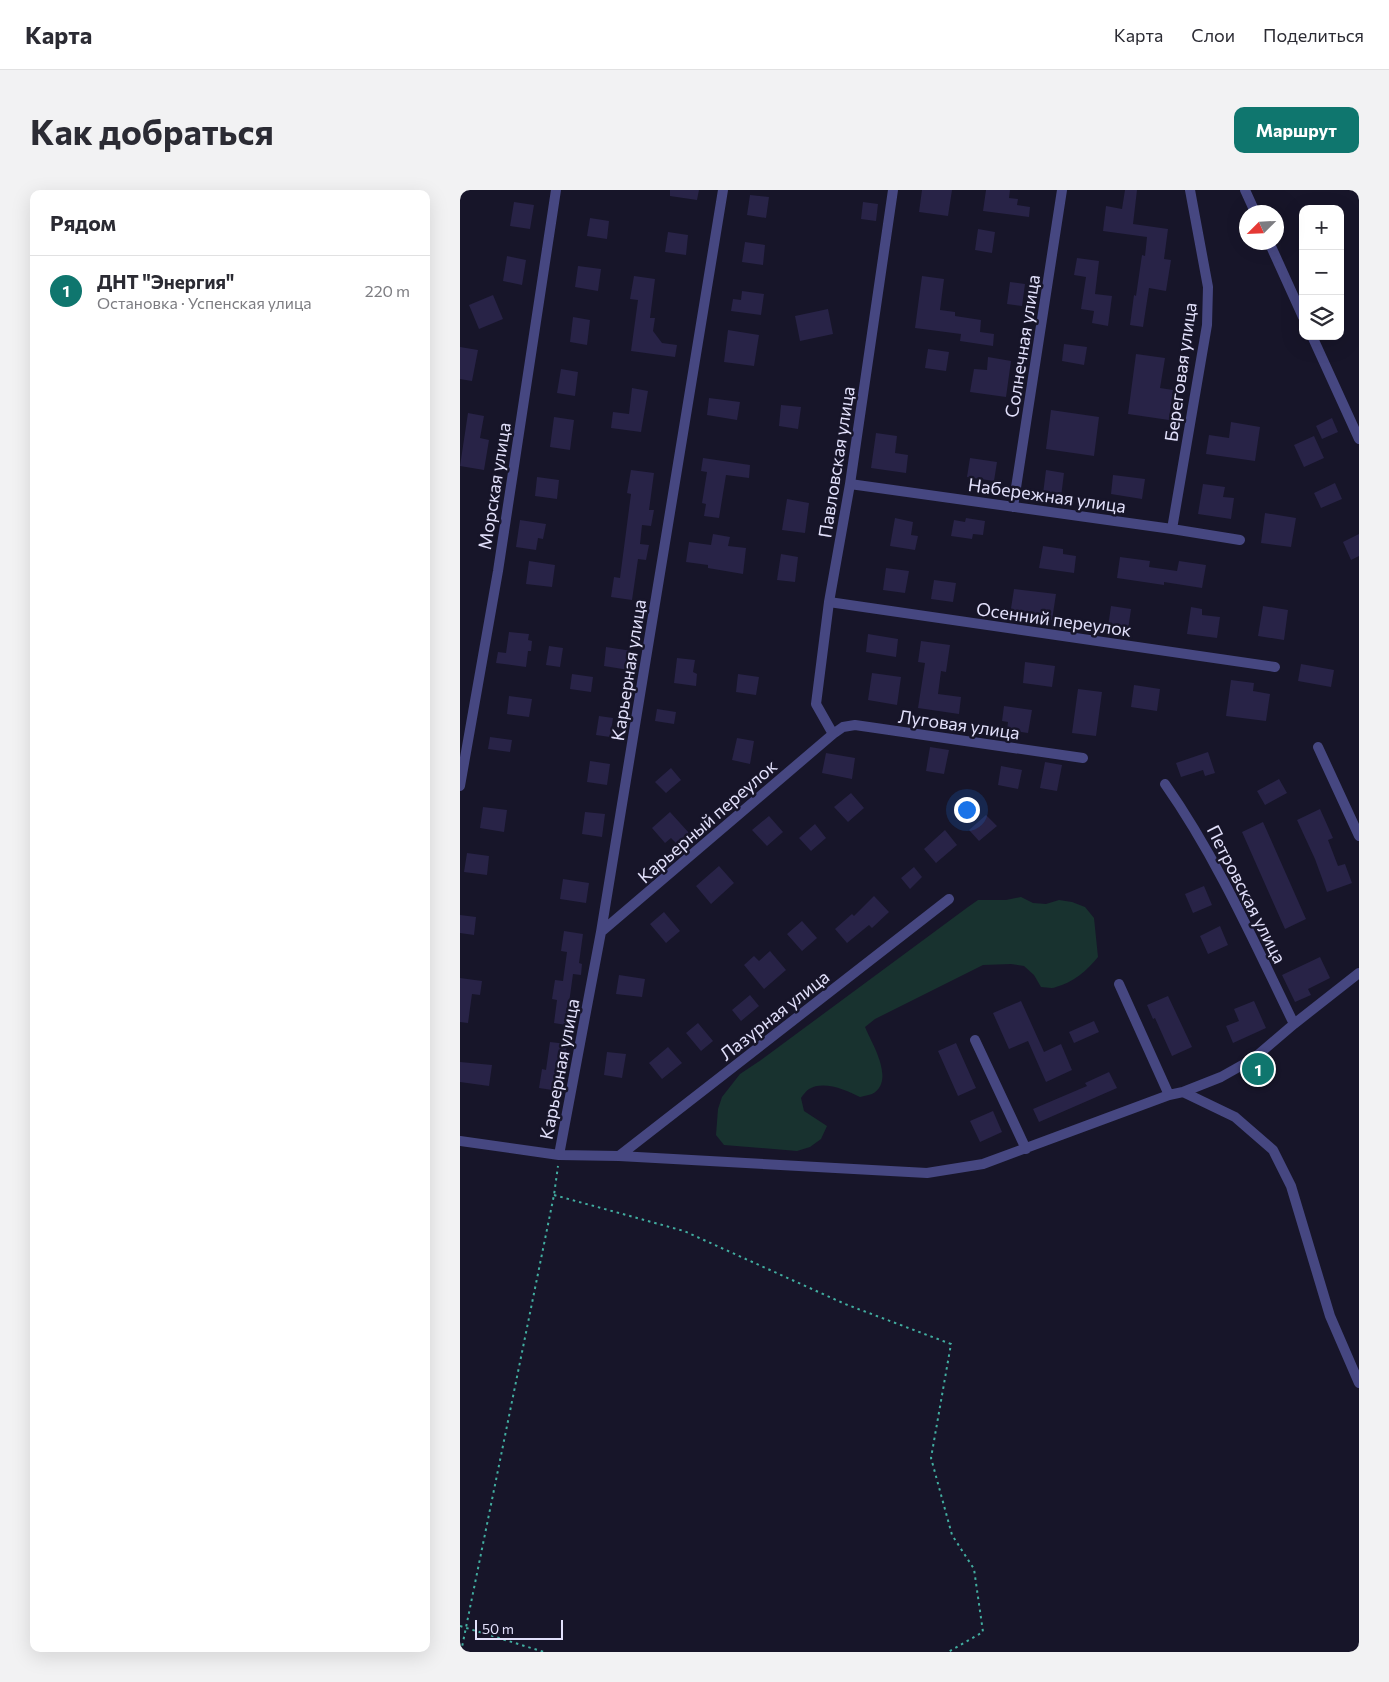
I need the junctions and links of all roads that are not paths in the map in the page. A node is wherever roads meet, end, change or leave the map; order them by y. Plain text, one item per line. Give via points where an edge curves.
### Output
1 (556, 190) edge
2 (723, 190) edge
3 (892, 190) edge
4 (1062, 190) edge
5 (1190, 190) edge
6 (1245, 190) edge
7 (1252, 205) edge
8 (1273, 250) edge
9 (1299, 308) edge
10 (1314, 340) edge
11 (1359, 439) edge
12 (850, 484) junction
13 (1013, 507) junction
14 (1172, 529) junction
15 (1240, 540) dead end
16 (829, 602) junction
17 (1275, 667) dead end
18 (833, 734) junction
19 (1318, 747) dead end
20 (1083, 758) dead end
21 (1165, 784) dead end
22 (460, 786) edge
23 (1359, 836) edge
24 (949, 899) dead end
25 (602, 932) junction
26 (1359, 973) edge
27 (1119, 984) dead end
28 (1294, 1024) junction
29 (975, 1040) dead end
30 (1183, 1092) junction
31 (1169, 1095) junction
32 (460, 1140) edge
33 (1026, 1149) junction
34 (559, 1155) junction
35 (619, 1156) junction
36 (1359, 1383) edge

1 - 22 street, Морская улица via 498,571
2 - 25 street, Карьерная улица
3 - 12 street, Павловская улица
4 - 13 street, Солнечная улица
5 - 14 street, Береговая улица via 1208,287 1207,326
6 - 7 street
8 - 9 street
10 - 11 street
12 - 13 street, Набережная улица
12 - 16 street, Павловская улица
13 - 14 street, Набережная улица
14 - 15 street, Набережная улица
16 - 17 street, Осенний переулок
16 - 18 street, Павловская улица via 816,704
18 - 20 street, Луговая улица via 843,727 855,725
18 - 25 street, Карьерный переулок
19 - 23 street
21 - 28 street, Петровская улица via 1207,849
24 - 35 street, Лазурная улица
25 - 34 street, Карьерная улица
26 - 28 street
27 - 31 street
28 - 30 street via 1253,1059 1221,1077
29 - 33 street
30 - 31 street
30 - 36 street via 1235,1117 1273,1150 1291,1186 1330,1316
31 - 33 street
32 - 34 street
33 - 35 street via 982,1164 927,1173
34 - 35 street

